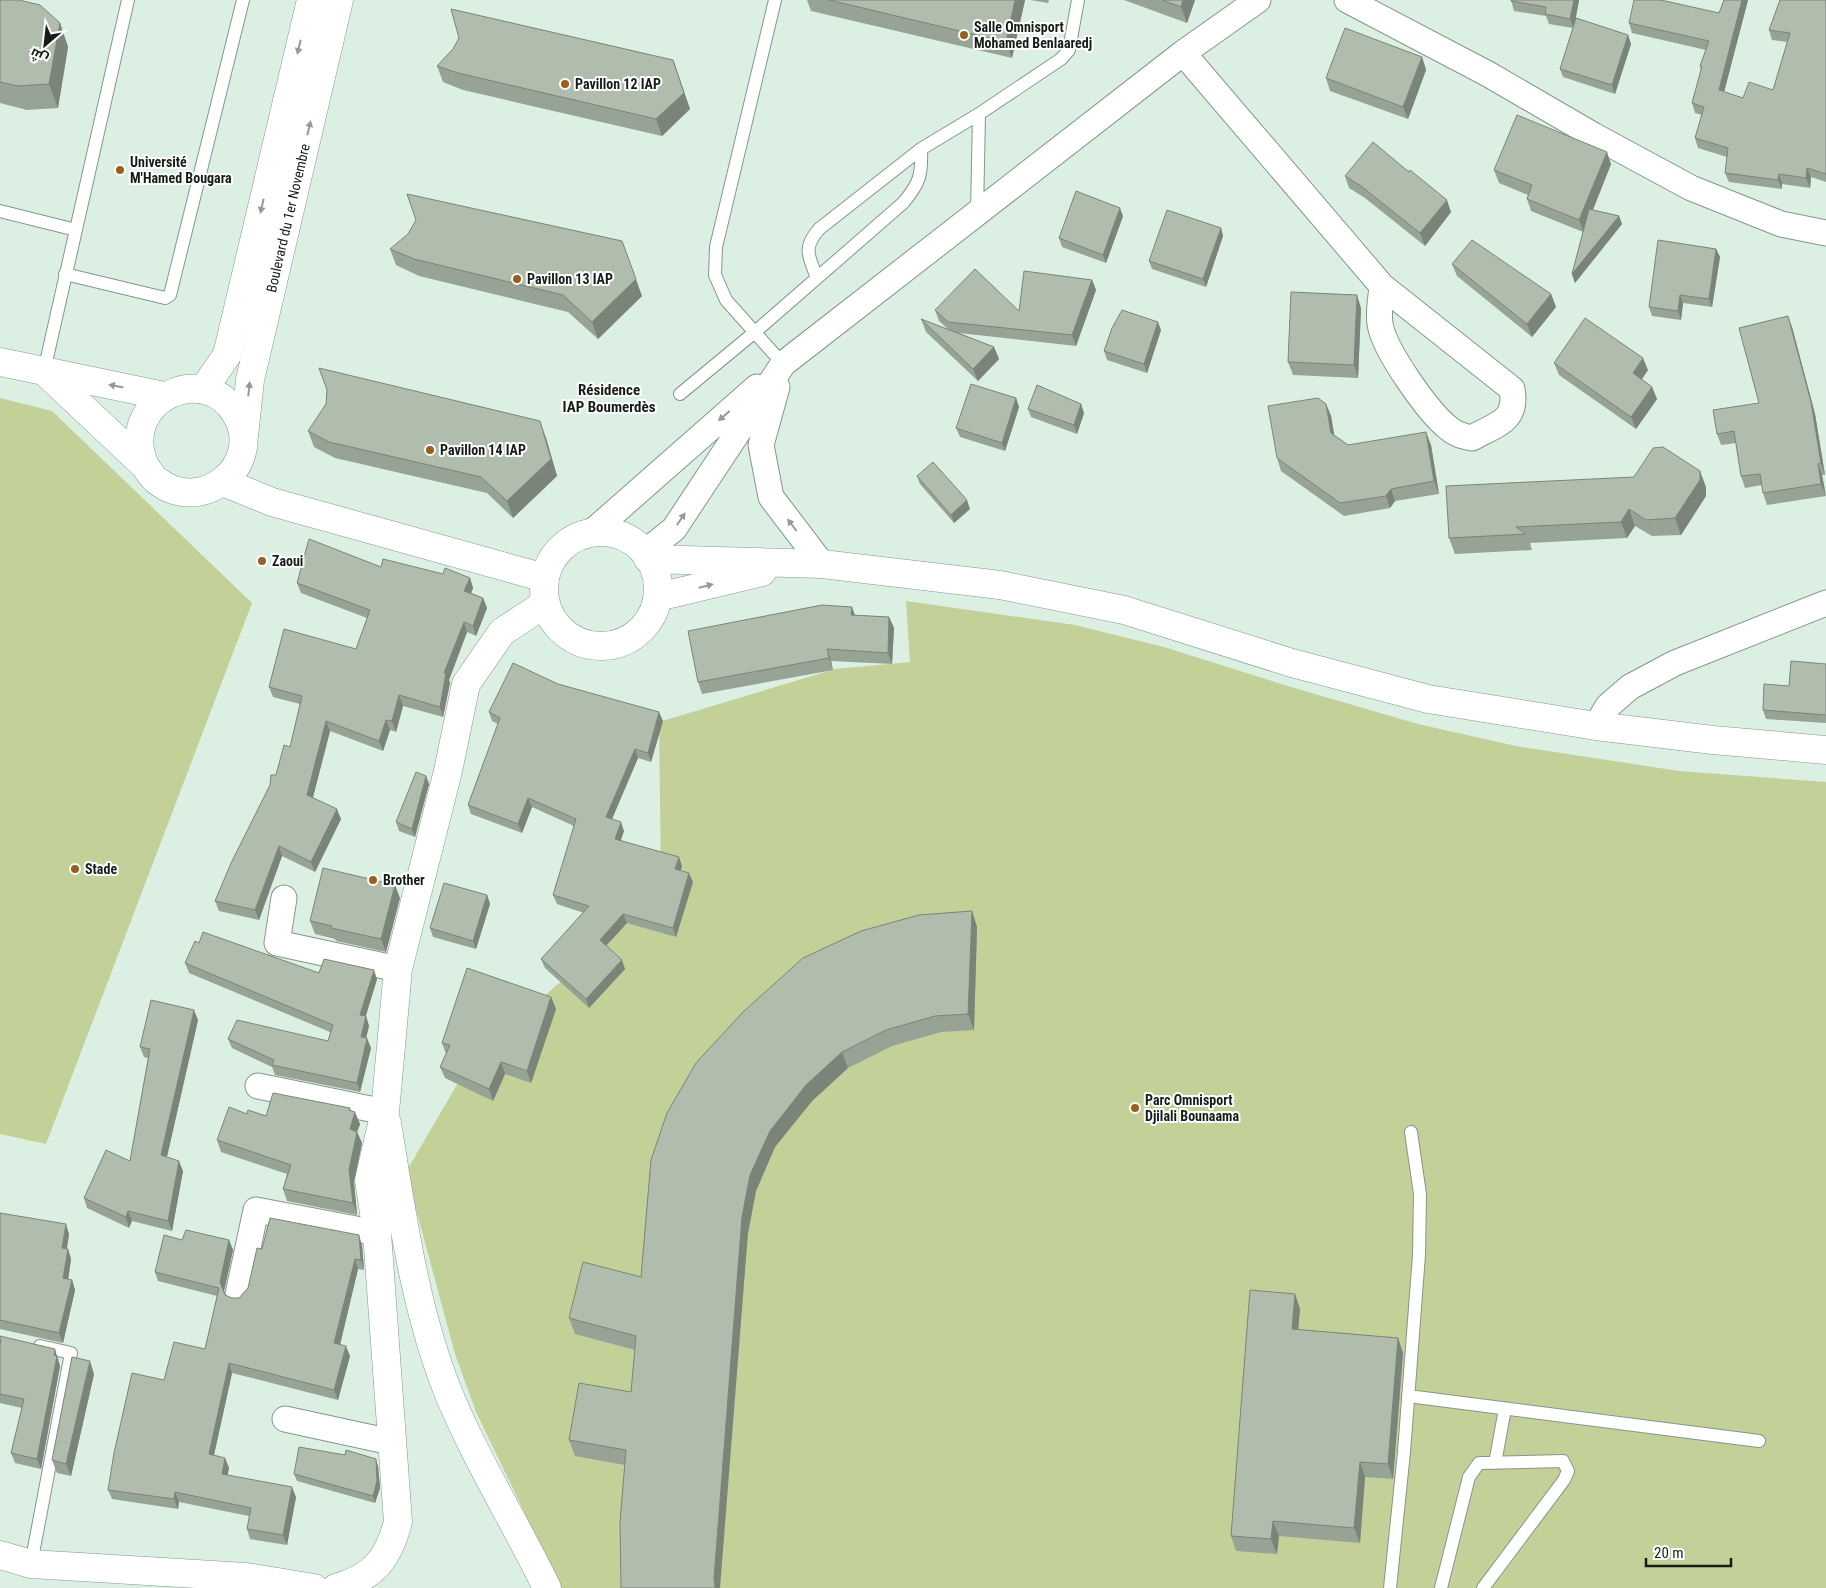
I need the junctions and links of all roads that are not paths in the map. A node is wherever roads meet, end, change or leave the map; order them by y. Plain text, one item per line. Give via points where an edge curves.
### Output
1 (128, 0) edge
2 (243, 0) edge
3 (311, 0) edge
4 (340, 0) edge
5 (775, 0) edge
6 (1078, 0) edge
7 (1258, 0) edge
8 (1346, 0) edge
9 (1183, 53) junction
10 (979, 114) junction
11 (920, 149) junction
12 (0, 211) edge
13 (977, 213) junction
14 (76, 230) junction
15 (1826, 233) edge
16 (65, 274) junction
17 (817, 278) junction
18 (1382, 286) junction
19 (755, 332) junction
20 (0, 362) edge
21 (783, 364) junction
22 (44, 372) junction
23 (203, 390) junction
24 (680, 394) dead end
25 (164, 396) junction
26 (244, 437) junction
27 (144, 466) junction
28 (223, 482) junction
29 (592, 532) junction
30 (647, 555) junction
31 (810, 564) junction
32 (546, 591) junction
33 (658, 597) junction
34 (1826, 603) edge
35 (1596, 726) junction
36 (1826, 750) edge
37 (284, 898) dead end
38 (398, 969) junction
39 (258, 1086) dead end
40 (385, 1112) junction
41 (1411, 1132) dead end
42 (377, 1233) junction
43 (238, 1294) dead end
44 (27, 1343) edge
45 (1408, 1396) junction
46 (1505, 1409) junction
47 (285, 1418) dead end
48 (1759, 1441) dead end
49 (391, 1442) junction
50 (1495, 1463) junction
51 (0, 1555) edge
52 (31, 1564) junction
53 (314, 1588) edge
54 (336, 1588) edge
55 (547, 1588) edge
56 (1390, 1588) edge
57 (1441, 1588) edge
58 (1483, 1588) edge

1 - 14 lane
2 - 16 lane via 170,296 165,298
3 -> 23 street, Boulevard du 1er Novembre via 228,355
26 -> 4 street, Boulevard du 1er Novembre via 250,380
5 - 19 lane via 716,247 715,275 726,300
6 - 10 lane via 1069,50
7 - 9 street
8 - 15 street via 1488,74 1692,188 1781,224
9 - 13 street
9 - 18 street
10 - 11 lane
10 - 13 lane
11 - 17 lane via 922,173 915,189
11 - 17 lane via 819,229 810,240 807,252
12 - 14 lane
13 - 21 street
14 - 16 lane
16 - 22 lane
17 - 19 lane
18 - 18 street via 1512,389 1514,404 1510,416 1472,438 1458,435 1446,426 1412,385 1385,342 1380,324
19 - 21 lane
19 - 24 lane
20 - 22 street
21 -> 29 street
30 -> 21 street via 674,529
31 -> 21 street via 771,497 761,445
25 -> 22 street
22 - 27 street
23 - 25 street via 185,389
23 - 26 street via 221,398 237,416
25 - 27 street via 147,412 140,428 140,456
26 - 28 street via 238,463
27 - 28 street via 156,480 172,490 201,493
28 - 32 street via 272,502
29 - 30 street via 626,537
29 - 32 street via 573,539 559,550 549,567
30 - 31 street
30 - 33 street via 658,578
33 -> 31 street
31 - 35 street via 1000,585 1124,610 1292,663 1428,699
32 - 33 street via 554,621 564,632 589,644 624,642 641,631 652,616
32 - 38 street via 502,632 466,684 448,771
34 - 35 street via 1675,663 1630,687 1608,706
35 - 36 street
37 - 38 street via 277,944
38 - 40 street
39 - 40 street
40 - 42 street via 369,1180
40 - 55 street via 415,1290 448,1390 473,1449
41 - 45 lane via 1420,1194 1419,1255
42 - 43 street via 256,1210
42 - 49 street
44 - 52 lane via 71,1353
45 - 46 lane
45 - 56 lane
46 - 48 lane
46 - 50 lane
47 - 49 street
49 - 54 street via 398,1522 391,1547 370,1573 356,1582
50 - 57 lane via 1479,1464 1469,1477
50 - 58 lane via 1563,1461 1568,1471
51 - 52 street
52 - 53 street via 246,1578

